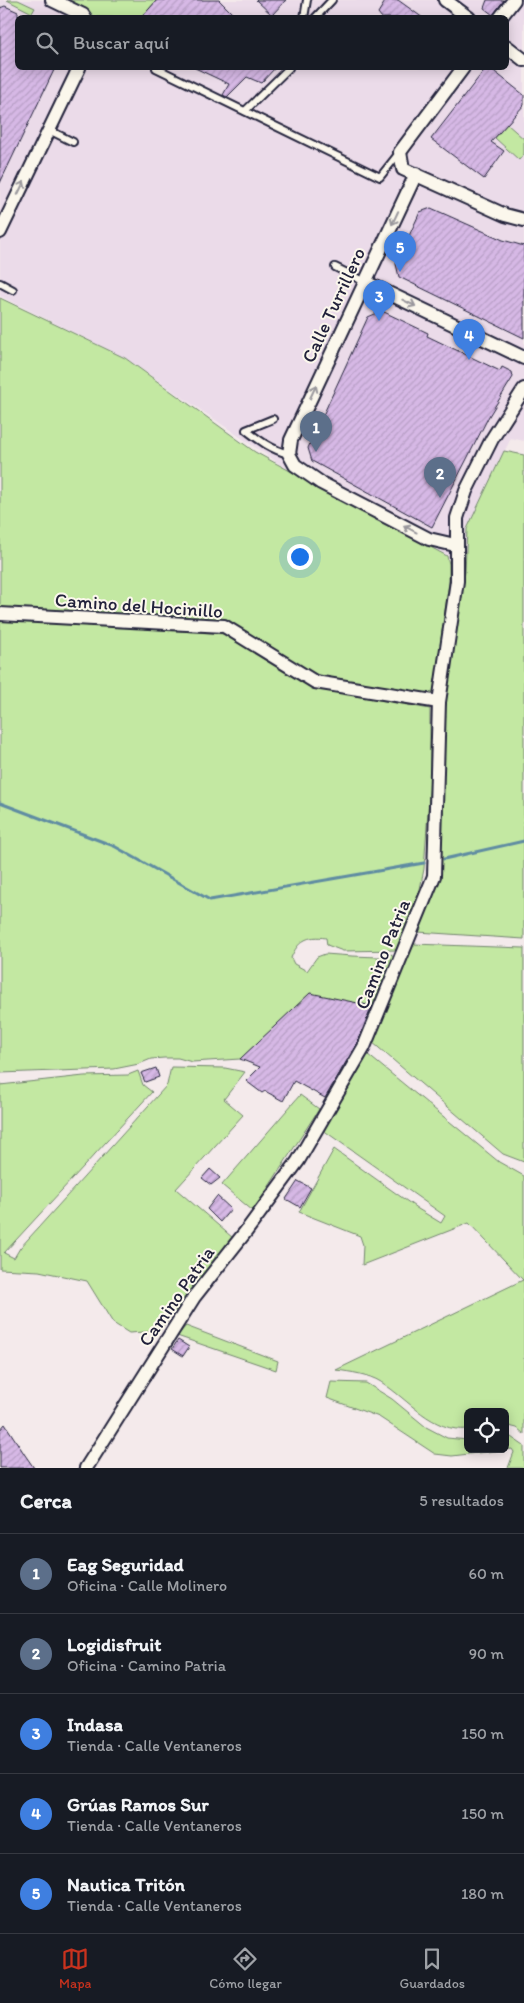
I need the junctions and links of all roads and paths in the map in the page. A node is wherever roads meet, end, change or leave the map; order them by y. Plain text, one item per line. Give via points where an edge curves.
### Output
1 (52, 0) edge
2 (307, 0) edge
3 (332, 0) edge
4 (445, 0) edge
5 (514, 0) edge
6 (83, 15) edge
7 (304, 15) edge
8 (319, 15) edge
9 (465, 15) edge
10 (502, 15) edge
11 (509, 48) edge
12 (524, 60) edge
13 (78, 70) edge
14 (160, 70) edge
15 (287, 70) edge
16 (462, 70) edge
17 (244, 111) junction
18 (49, 130) junction
19 (73, 142) dead end
20 (400, 152) junction
21 (416, 174) junction
22 (524, 220) edge
23 (0, 232) edge
24 (335, 267) dead end
25 (365, 282) junction
26 (0, 283) edge
27 (13, 290) dead end
28 (524, 358) edge
29 (524, 389) edge
30 (273, 419) dead end
31 (289, 454) junction
32 (456, 545) junction
33 (0, 614) edge
34 (439, 702) junction
35 (86, 1468) edge

1 - 6 street
2 - 7 lane
3 - 8 lane
4 - 9 street
5 - 10 street
11 - 12 street
13 - 18 street
14 - 17 lane
15 - 17 lane
16 - 20 street
17 - 20 lane via 380,177
18 - 19 lane
23 -> 18 street
20 - 21 street via 403,169
21 - 22 street via 505,215
21 -> 25 street, Calle Turrillero
24 - 25 lane
25 -> 28 street
31 -> 25 street, Calle Turrillero via 291,440
26 - 27 lane
29 - 32 street, Camino Patria via 492,439 466,491 457,518
30 - 31 lane via 246,430 276,451
32 -> 31 street via 429,539 321,483 295,465
32 - 34 street, Camino Patria via 457,581
33 - 34 street, Camino del Hocinillo via 224,626 315,682
34 - 35 street, Camino Patria via 434,876 364,1047 298,1161 194,1297

